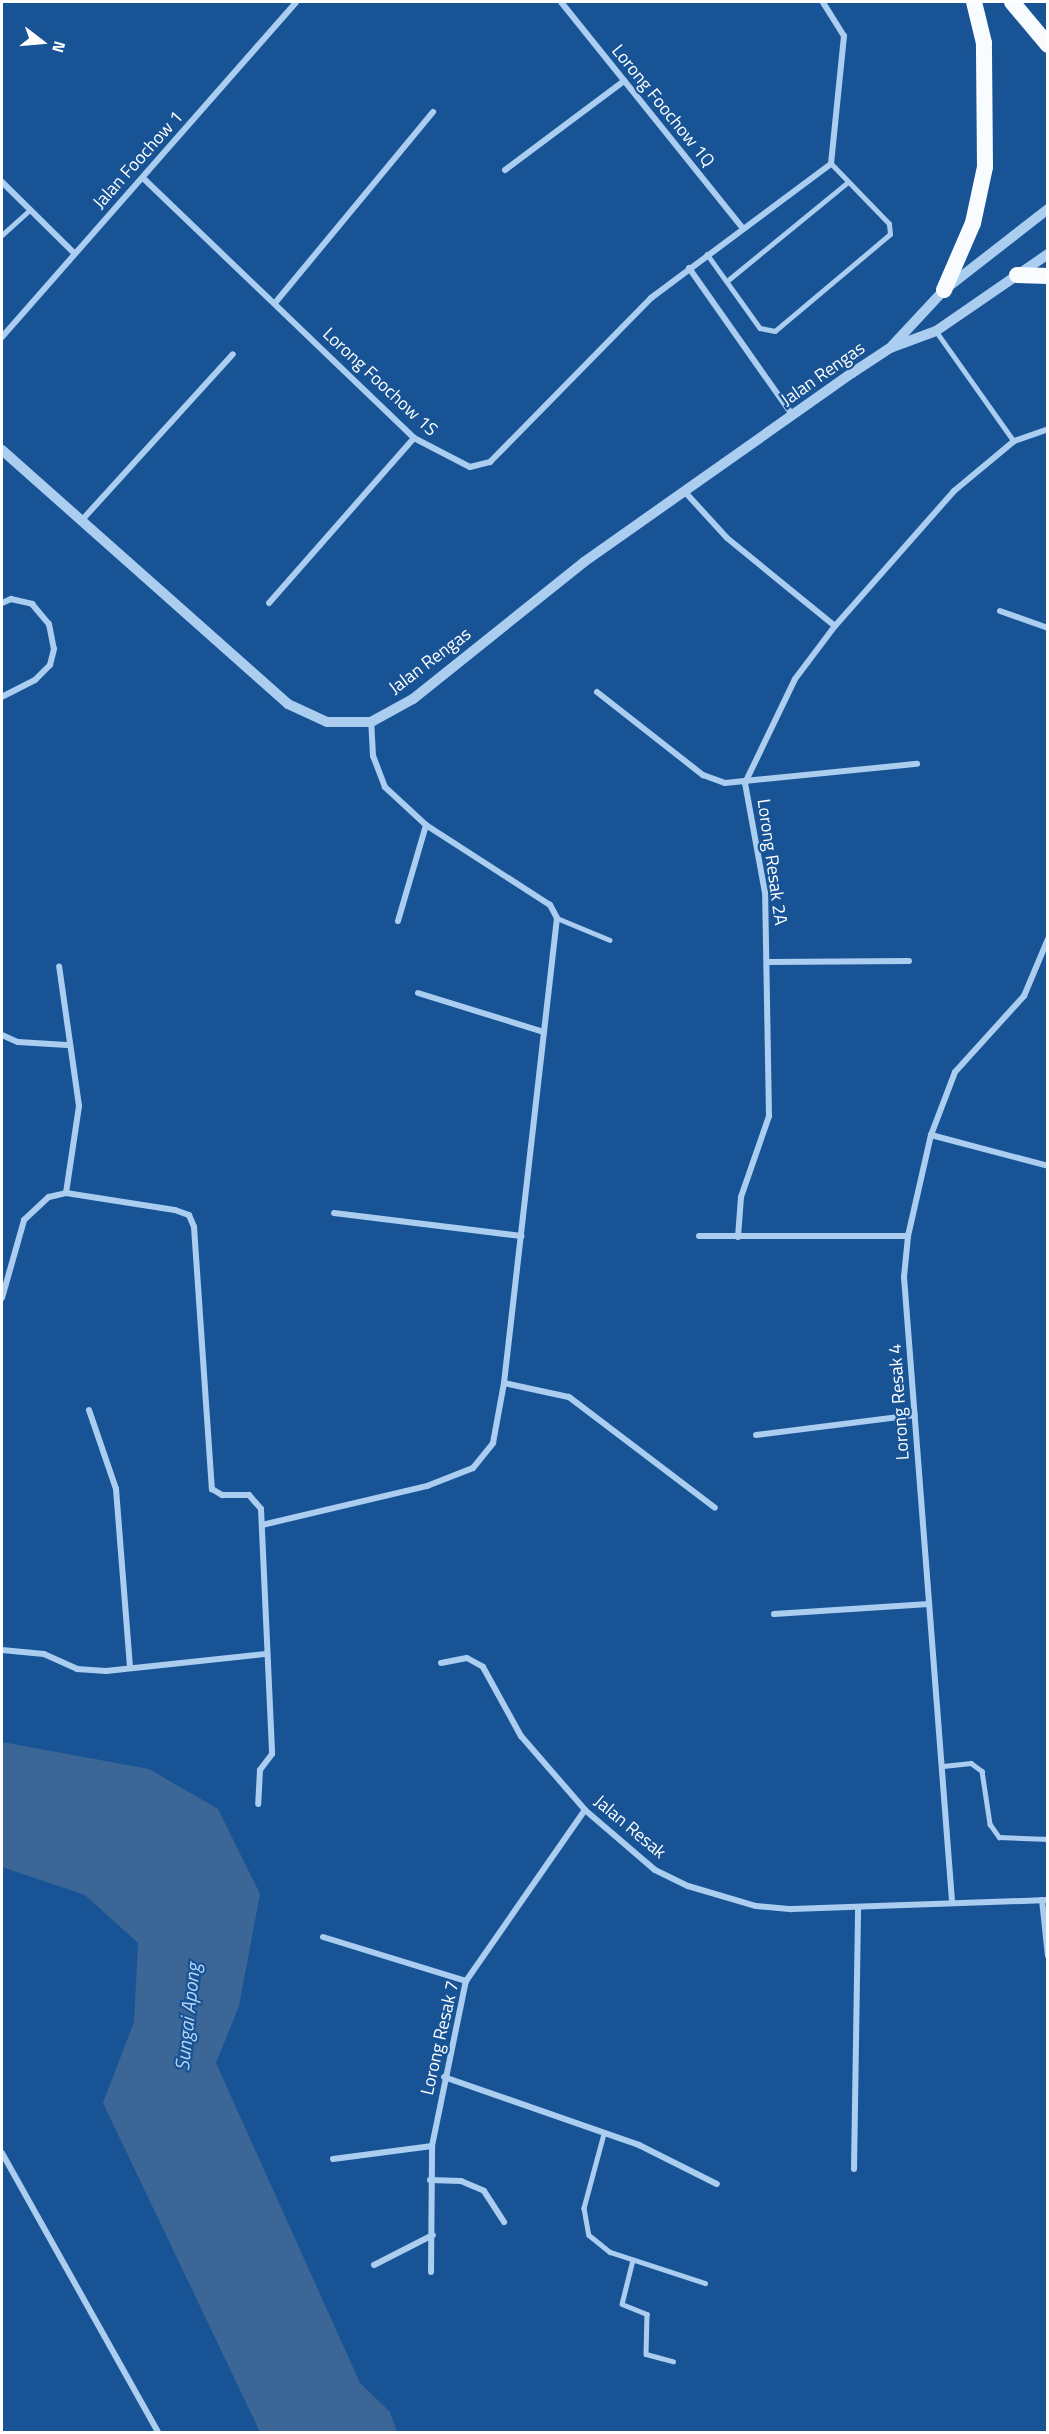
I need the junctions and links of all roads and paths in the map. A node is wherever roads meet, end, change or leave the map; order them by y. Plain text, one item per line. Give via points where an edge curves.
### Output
1 (296, 2) edge
2 (561, 2) edge
3 (823, 2) edge
4 (974, 2) edge
5 (1012, 2) edge
6 (1047, 45) edge
7 (624, 81) junction
8 (433, 112) dead end
9 (831, 164) junction
10 (505, 170) dead end
11 (143, 178) junction
12 (2, 182) edge
13 (848, 182) junction
14 (1047, 209) edge
15 (29, 211) junction
16 (743, 228) junction
17 (2, 235) edge
18 (74, 254) junction
19 (707, 254) junction
20 (1047, 254) edge
21 (689, 268) junction
22 (1017, 275) junction
23 (1047, 276) edge
24 (727, 281) junction
25 (944, 290) junction
26 (275, 303) junction
27 (936, 331) junction
28 (2, 337) edge
29 (890, 348) junction
30 (233, 354) dead end
31 (793, 416) junction
32 (1047, 429) edge
33 (414, 438) junction
34 (1014, 441) junction
35 (2, 450) edge
36 (685, 492) junction
37 (82, 520) junction
38 (2, 603) edge
39 (269, 603) dead end
40 (1000, 611) dead end
41 (835, 626) junction
42 (1047, 628) edge
43 (597, 692) dead end
44 (2, 697) edge
45 (371, 722) junction
46 (917, 764) dead end
47 (745, 783) junction
48 (426, 825) junction
49 (557, 918) junction
50 (398, 921) dead end
51 (1047, 939) edge
52 (610, 940) dead end
53 (909, 961) dead end
54 (769, 962) junction
55 (59, 966) dead end
56 (417, 993) dead end
57 (544, 1032) junction
58 (2, 1035) edge
59 (68, 1045) junction
60 (931, 1135) junction
61 (1047, 1166) edge
62 (66, 1193) junction
63 (334, 1213) dead end
64 (522, 1236) junction
65 (699, 1236) dead end
66 (908, 1236) junction
67 (738, 1237) junction
68 (2, 1298) edge
69 (504, 1383) junction
70 (89, 1410) dead end
71 (915, 1415) junction
72 (756, 1435) dead end
73 (715, 1508) dead end
74 (262, 1525) junction
75 (929, 1604) junction
76 (774, 1614) dead end
77 (2, 1650) edge
78 (266, 1654) junction
79 (441, 1663) dead end
80 (130, 1667) junction
81 (943, 1766) junction
82 (258, 1804) dead end
83 (585, 1810) junction
84 (1047, 1839) edge
85 (952, 1900) junction
86 (1045, 1900) edge
87 (858, 1909) junction
88 (323, 1937) dead end
89 (1047, 1956) edge
90 (466, 1981) junction
91 (444, 2077) junction
92 (604, 2134) junction
93 (432, 2146) junction
94 (2, 2153) edge
95 (333, 2159) dead end
96 (854, 2169) dead end
97 (430, 2180) junction
98 (717, 2184) dead end
99 (504, 2222) dead end
100 (433, 2235) junction
101 (633, 2260) junction
102 (374, 2265) dead end
103 (431, 2272) dead end
104 (705, 2283) dead end
105 (673, 2361) dead end
106 (158, 2433) edge

1 - 11 street, Jalan Foochow 1
2 - 7 street, Lorong Foochow 1Q
3 - 9 street via 844,36
4 - 25 highway via 984,44 985,167 973,223
5 - 6 highway
7 - 10 street
7 - 16 street, Lorong Foochow 1Q
8 - 26 street
9 - 13 lane
9 - 16 street, Lorong Foochow 1S
11 - 18 street, Jalan Foochow 1
11 - 26 street, Lorong Foochow 1S
12 - 15 street
13 - 24 lane
13 - 24 lane via 888,224 885,243 775,331 760,328
14 - 25 street, Jalan Rengas
15 - 17 lane
15 - 18 street
16 - 19 street, Lorong Foochow 1S
18 - 28 street, Jalan Foochow 1
19 - 21 street, Lorong Foochow 1S
19 - 24 lane
20 - 22 street, Jalan Rengas
21 - 31 street
21 - 33 street, Lorong Foochow 1S via 651,298 490,462 462,464
22 - 23 highway
22 - 27 street, Jalan Rengas
25 - 29 street, Jalan Rengas
26 - 33 street, Lorong Foochow 1S
27 - 29 street, Jalan Rengas
27 - 34 lane
29 - 31 street, Jalan Rengas
30 - 37 street
31 - 36 street, Jalan Rengas
32 - 34 street, Lorong Resak 2A
33 - 39 street
34 - 41 street, Lorong Resak 2A via 954,491
35 - 37 street, Jalan Rengas
36 - 41 street via 727,538
36 - 45 street, Jalan Rengas via 584,562 413,699
37 - 45 street, Jalan Rengas via 288,704 327,722
38 - 44 street via 11,599 32,604 49,624 54,649 50,665 35,680
40 - 42 street
41 - 47 street, Lorong Resak 2A via 795,679
43 - 47 street via 703,775
45 - 48 street via 373,756 385,787
46 - 47 street
47 - 54 street, Lorong Resak 2A via 765,893
48 - 49 street via 550,905
48 - 50 street
49 - 52 lane
49 - 57 street
51 - 60 street, Lorong Resak 4 via 1024,996 955,1072
53 - 54 street
54 - 67 street, Lorong Resak 2A via 769,1116 741,1197
55 - 59 street
56 - 57 street
57 - 64 street
58 - 59 street via 18,1042
59 - 62 street via 76,1065 79,1106
60 - 61 street
60 - 66 street, Lorong Resak 4
62 - 68 street via 49,1197 24,1220
62 - 74 street via 189,1215 202,1322 212,1489 254,1498
63 - 64 street
64 - 69 street
65 - 67 street
66 - 67 street
66 - 71 street, Lorong Resak 4 via 904,1277
69 - 73 street via 569,1397
69 - 74 street via 493,1443 473,1468 435,1484
70 - 80 street via 116,1489
71 - 72 street
71 - 75 street, Lorong Resak 4
74 - 78 street
75 - 76 street
75 - 81 street, Lorong Resak 4
77 - 80 street via 44,1654 77,1669
78 - 80 street
78 - 82 street via 272,1754 260,1770
79 - 83 street, Jalan Resak via 467,1658 483,1667 521,1736
81 - 84 lane via 971,1763 982,1771 990,1824 999,1837
81 - 85 street, Lorong Resak 4
83 - 87 street, Jalan Resak via 656,1870 688,1886 756,1906
83 - 90 street, Lorong Resak 7
85 - 86 street, Jalan Resak
85 - 87 street, Jalan Resak
86 - 89 street
87 - 96 street
88 - 90 street
90 - 91 street, Lorong Resak 7
91 - 92 street
91 - 93 street, Lorong Resak 7
92 - 98 street
92 - 101 lane via 585,2222 598,2245
93 - 95 street
93 - 97 street, Lorong Resak 7
94 - 106 street
97 - 99 street via 461,2181 484,2191
97 - 100 street, Lorong Resak 7
100 - 102 street
100 - 103 street, Lorong Resak 7
101 - 104 lane
101 - 105 lane via 622,2304 647,2314 646,2354

